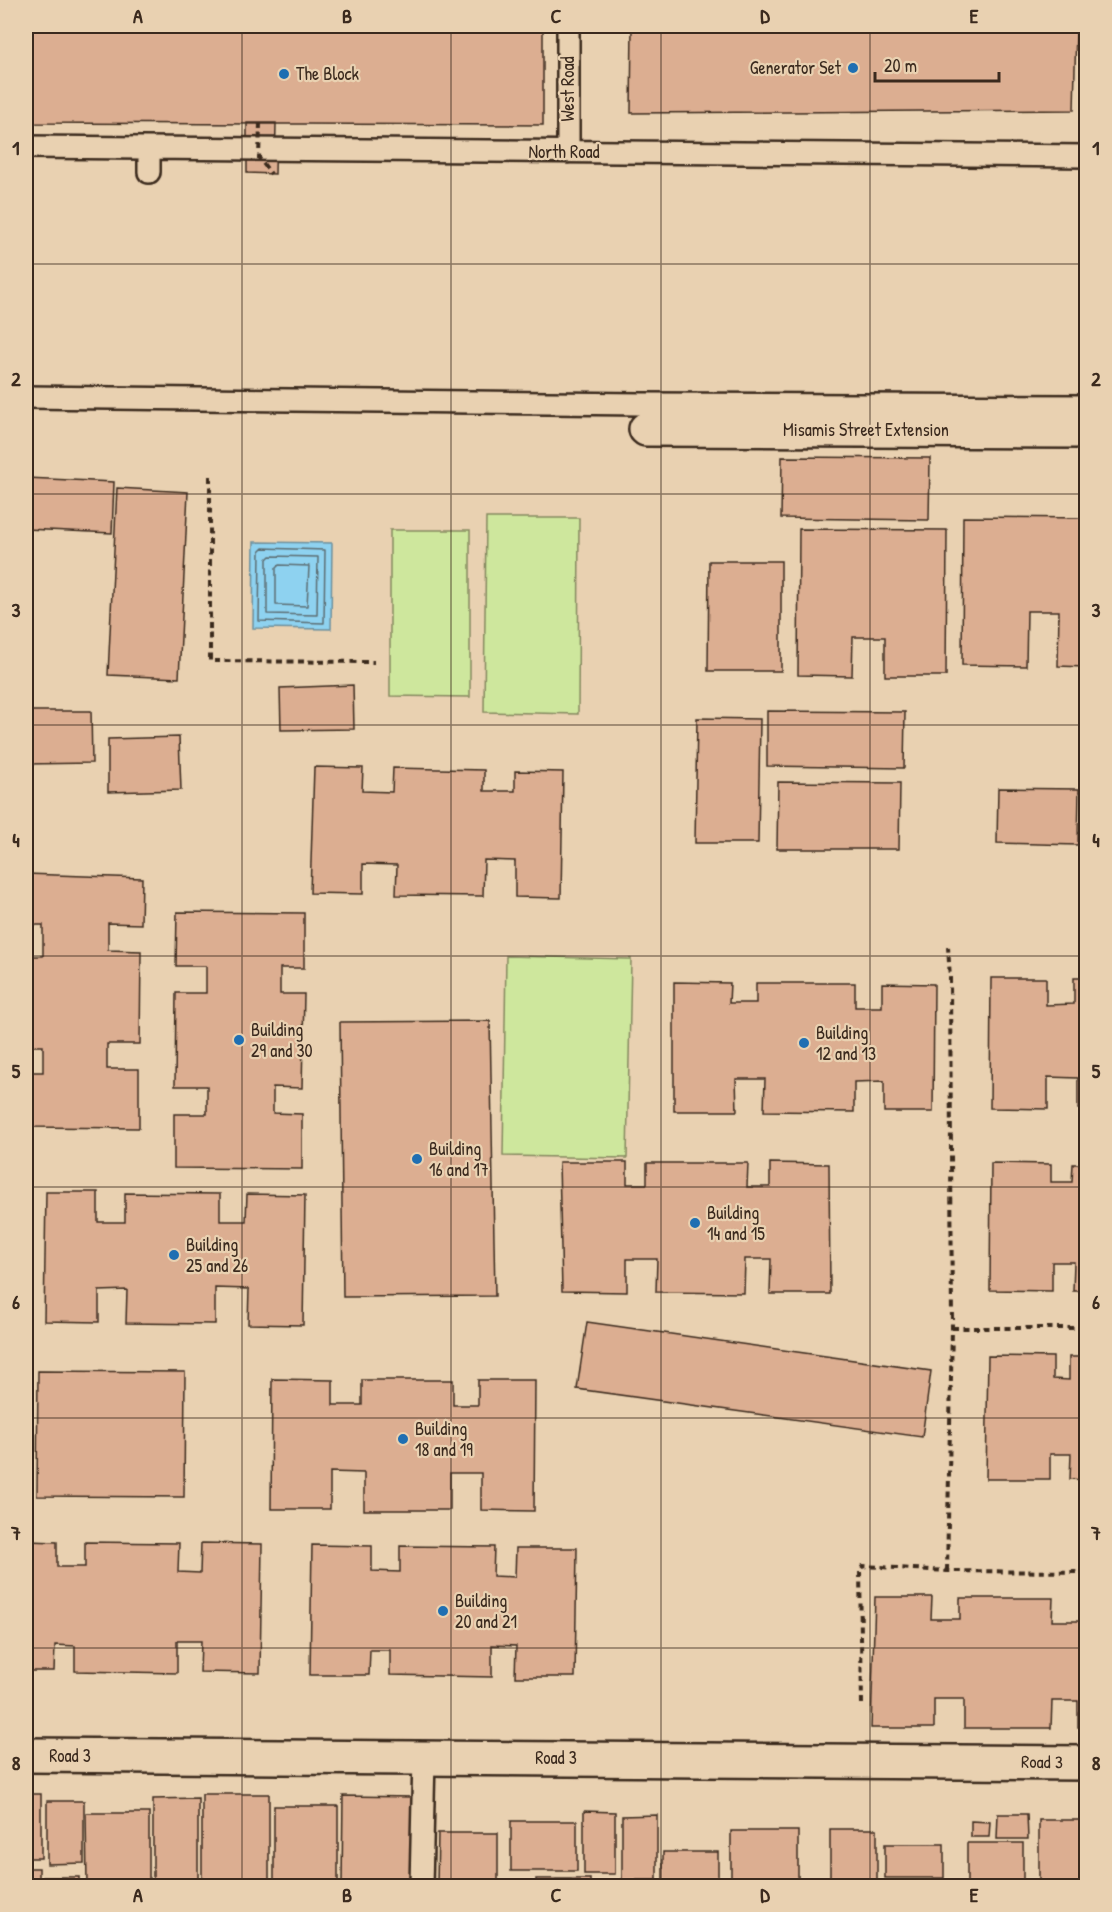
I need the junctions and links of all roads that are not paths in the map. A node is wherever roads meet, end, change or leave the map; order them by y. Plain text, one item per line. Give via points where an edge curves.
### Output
1 (568, 26) edge
2 (31, 149) edge
3 (150, 149) junction
4 (568, 152) junction
5 (1086, 156) edge
6 (149, 172) dead end
7 (26, 397) edge
8 (1086, 406) edge
9 (646, 429) dead end
10 (1086, 430) edge
11 (26, 1755) edge
12 (424, 1758) junction
13 (1086, 1763) edge
14 (422, 1887) edge

1 - 4 lane, West Road
2 - 3 lane, North Road
3 - 4 lane, North Road
3 - 6 lane
4 - 5 lane, North Road
7 - 8 lane
9 - 10 street, Misamis Street Extension
11 - 12 street, Road 3
12 - 13 street, Road 3
12 - 14 lane

